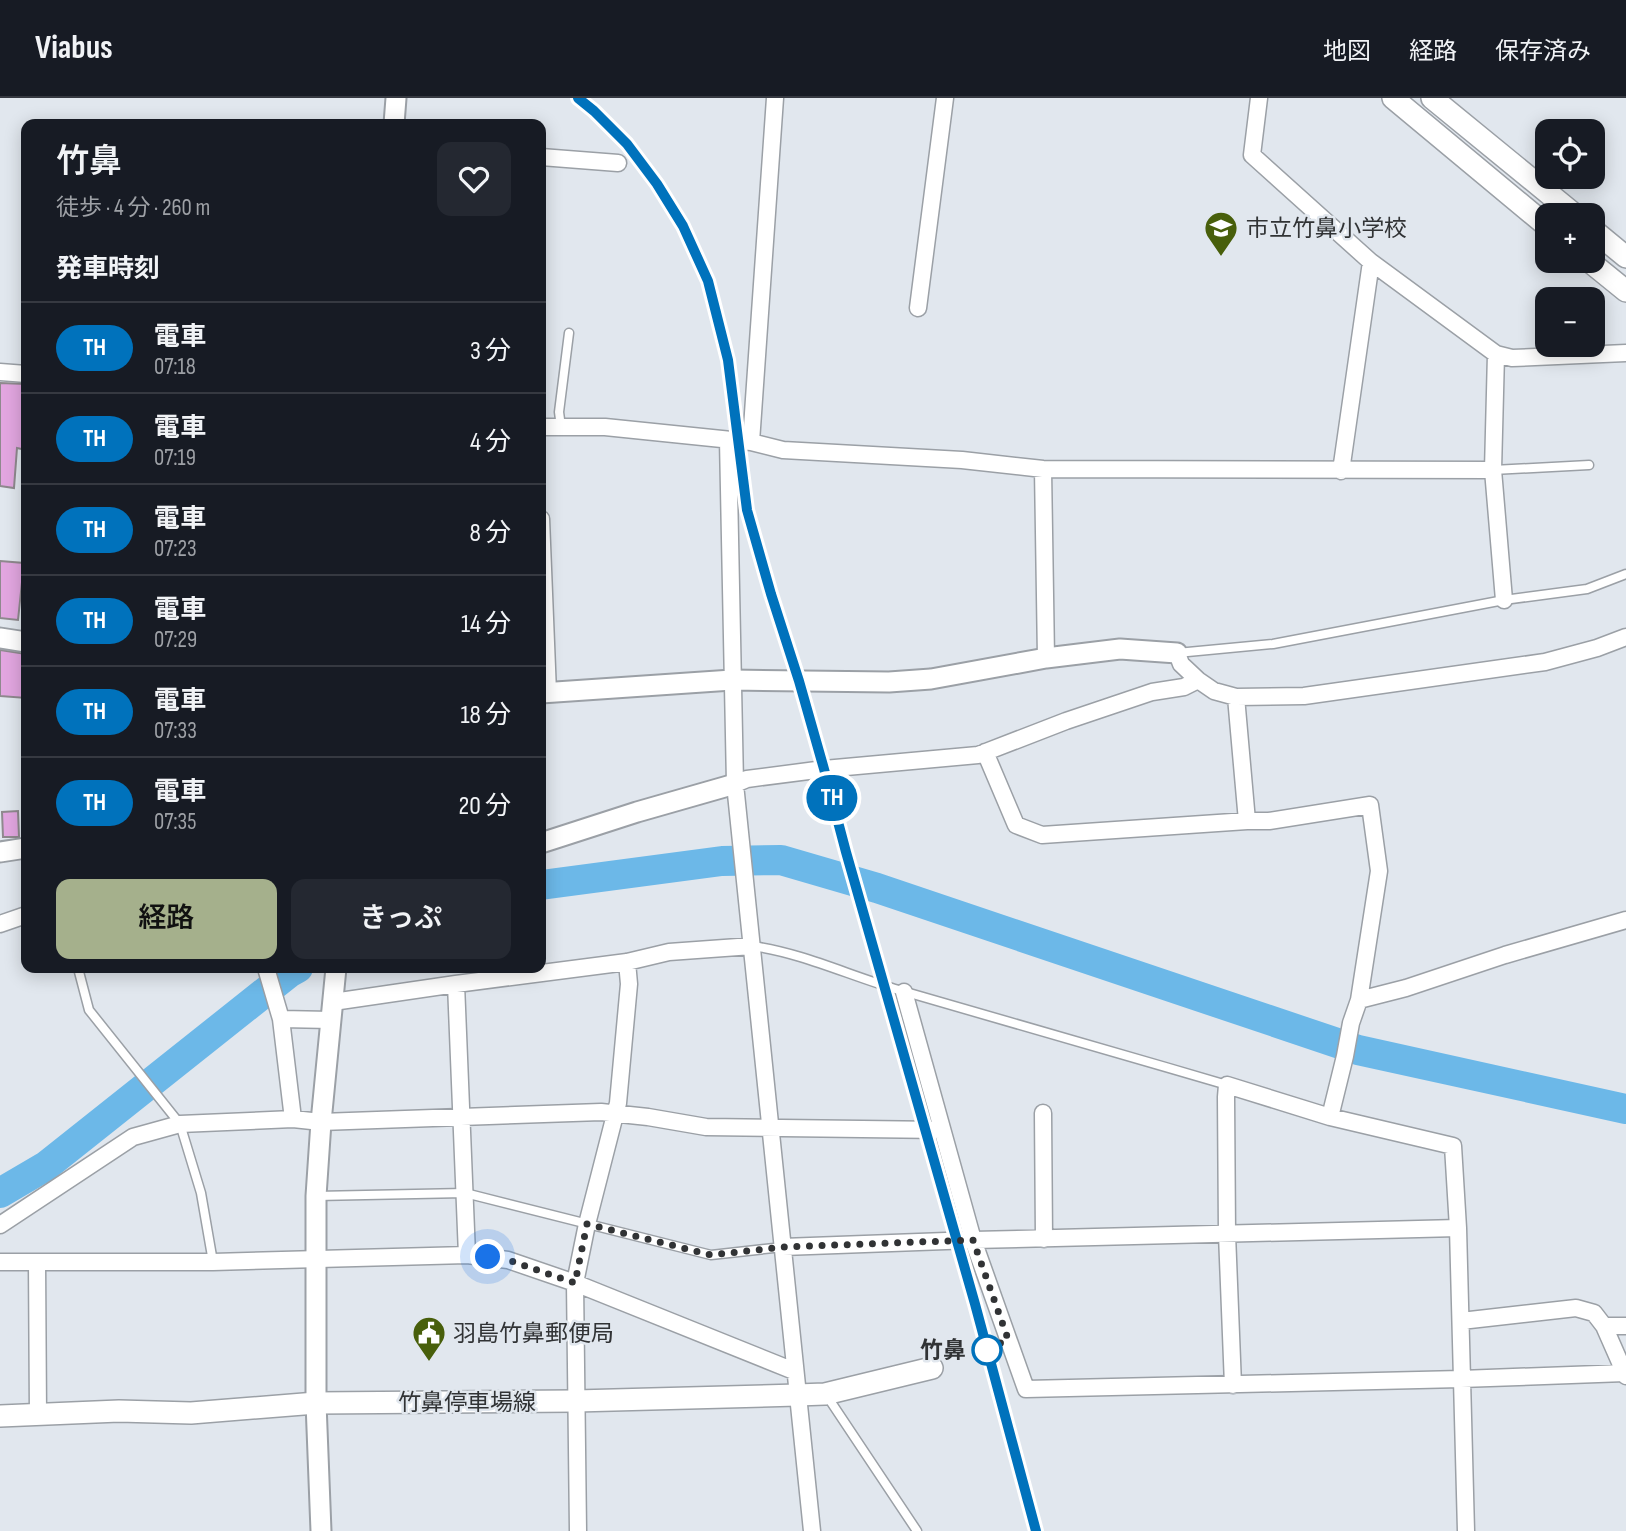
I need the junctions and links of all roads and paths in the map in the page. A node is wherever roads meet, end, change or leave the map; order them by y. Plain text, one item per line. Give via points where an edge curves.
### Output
1 (396, 98) edge
2 (775, 98) edge
3 (945, 98) edge
4 (1259, 98) edge
5 (1393, 98) edge
6 (1432, 98) edge
7 (394, 119) edge
8 (546, 157) edge
9 (618, 163) dead end
10 (1560, 203) edge
11 (1535, 216) edge
12 (1605, 240) edge
13 (1626, 257) edge
14 (1371, 262) junction
15 (1604, 273) edge
16 (1626, 291) edge
17 (918, 308) dead end
18 (569, 333) dead end
19 (1626, 353) edge
20 (1496, 354) junction
21 (0, 372) edge
22 (21, 374) edge
23 (546, 427) edge
24 (561, 428) junction
25 (728, 440) junction
26 (751, 442) junction
27 (1589, 465) dead end
28 (1043, 469) junction
29 (1493, 470) junction
30 (1341, 471) junction
31 (1626, 574) edge
32 (1504, 600) junction
33 (1626, 637) edge
34 (0, 638) edge
35 (21, 641) edge
36 (1177, 653) junction
37 (1046, 658) junction
38 (732, 680) junction
39 (1198, 680) junction
40 (546, 693) edge
41 (1236, 697) junction
42 (985, 752) junction
43 (736, 784) junction
44 (1247, 821) junction
45 (546, 841) edge
46 (21, 850) edge
47 (0, 852) edge
48 (21, 917) edge
49 (1626, 920) edge
50 (0, 924) edge
51 (752, 946) junction
52 (627, 962) junction
53 (546, 972) edge
54 (79, 973) edge
55 (268, 973) edge
56 (336, 973) edge
57 (542, 973) edge
58 (456, 984) junction
59 (904, 992) junction
60 (1359, 1000) junction
61 (332, 1011) junction
62 (281, 1019) junction
63 (1227, 1085) junction
64 (615, 1113) junction
65 (1043, 1113) dead end
66 (462, 1117) junction
67 (1330, 1117) junction
68 (293, 1119) junction
69 (321, 1122) junction
70 (180, 1124) junction
71 (772, 1127) junction
72 (942, 1130) junction
73 (465, 1193) junction
74 (316, 1196) junction
75 (0, 1224) edge
76 (587, 1224) junction
77 (1458, 1228) junction
78 (1227, 1234) junction
79 (1044, 1239) junction
80 (973, 1240) junction
81 (783, 1247) junction
82 (467, 1255) junction
83 (315, 1259) junction
84 (0, 1262) edge
85 (37, 1262) junction
86 (213, 1262) junction
87 (575, 1283) junction
88 (1461, 1321) junction
89 (1604, 1326) junction
90 (1626, 1326) edge
91 (932, 1368) dead end
92 (794, 1371) junction
93 (1625, 1374) edge
94 (1461, 1379) junction
95 (1233, 1385) junction
96 (825, 1394) junction
97 (797, 1395) junction
98 (576, 1401) junction
99 (316, 1403) junction
100 (38, 1414) junction
101 (0, 1416) edge
102 (321, 1531) edge
103 (578, 1531) edge
104 (812, 1531) edge
105 (918, 1531) edge
106 (1466, 1531) edge

1 - 7 street
2 - 26 street
3 - 17 street
4 - 14 street via 1252,155
5 - 11 main road
6 - 10 main road
8 - 9 street
12 - 13 main road
14 - 20 street
14 - 30 street
15 - 16 main road
18 - 24 lane
19 - 20 street via 1512,358
20 - 29 street
21 - 22 street
23 - 24 street
24 - 25 street via 606,427
25 - 26 street
25 - 38 street
26 - 28 street via 783,450
27 - 29 lane
28 - 30 street
28 - 37 street
29 - 30 street
29 - 32 street
31 - 32 lane via 1587,589
32 - 36 lane via 1273,644
33 - 41 street via 1545,662 1304,696
34 - 35 street
36 - 37 street via 1120,649
36 - 39 street via 1181,664
37 - 38 street via 910,681
38 - 40 street
38 - 43 street
39 - 41 street via 1214,691
39 - 42 street
41 - 44 street
42 - 43 street via 824,769
42 - 44 street via 1016,825 1042,835
43 - 45 street
43 - 51 street
44 - 60 street via 1370,805 1379,871
46 - 47 street
48 - 50 street
49 - 60 street
51 - 52 street via 669,952
51 - 59 lane via 795,954
51 - 71 street
52 - 53 street
52 - 64 street via 629,984
54 - 70 lane via 89,1010
55 - 62 street
56 - 61 street
57 - 58 street
58 - 61 street
58 - 66 street
59 - 63 lane
59 - 72 street
60 - 67 street
61 - 62 street
61 - 69 street
62 - 68 street
63 - 67 street
63 - 78 street
64 - 66 street
64 - 71 street via 706,1127
64 - 76 street
65 - 79 street
66 - 69 street
66 - 73 street
67 - 77 street via 1453,1146
68 - 69 street
68 - 70 street
69 - 74 street
70 - 75 street via 133,1137
70 - 86 lane via 201,1193
71 - 72 street
71 - 81 street
72 - 80 street
73 - 74 lane
73 - 76 lane
73 - 82 street
74 - 83 street
76 - 81 lane via 711,1255
76 - 87 street
77 - 78 street
77 - 88 street
78 - 79 street
78 - 95 street
79 - 80 street
80 - 81 street
80 - 95 street via 1026,1389
81 - 92 street
82 - 83 street
82 - 87 street via 508,1260
83 - 86 street
83 - 99 street
84 - 85 street
85 - 86 street
85 - 100 street
87 - 92 street
87 - 98 street
88 - 89 street via 1576,1308 1594,1314
88 - 94 street
89 - 90 street
89 - 93 street
91 - 96 main road, 竹鼻停車場線
92 - 97 street
93 - 94 street
94 - 95 street
94 - 106 street
96 - 97 main road, 竹鼻停車場線
96 - 105 lane
97 - 98 main road, 竹鼻停車場線
97 - 104 street
98 - 99 main road, 竹鼻停車場線
98 - 103 street
99 - 100 main road, 竹鼻停車場線 via 191,1413
99 - 102 street
100 - 101 main road, 竹鼻停車場線

